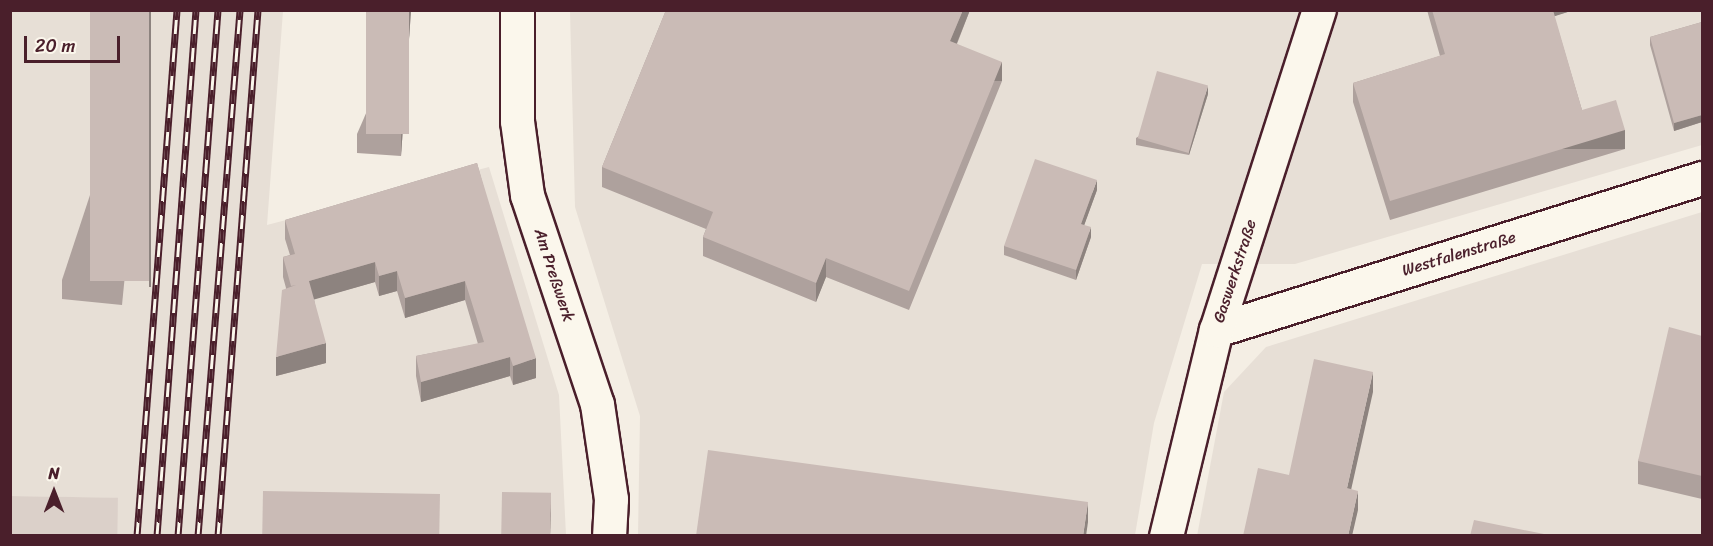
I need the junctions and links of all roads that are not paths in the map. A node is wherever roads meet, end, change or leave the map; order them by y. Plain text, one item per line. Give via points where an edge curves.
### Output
1 (517, 10) edge
2 (1319, 10) edge
3 (1702, 178) edge
4 (1216, 330) junction
5 (609, 536) edge
6 (1166, 536) edge

1 - 5 street, Am Preßwerk via 516,121 527,195 597,404 611,499
2 - 4 street, Gaswerkstraße
3 - 4 street, Westfalenstraße
4 - 6 street, Gaswerkstraße

